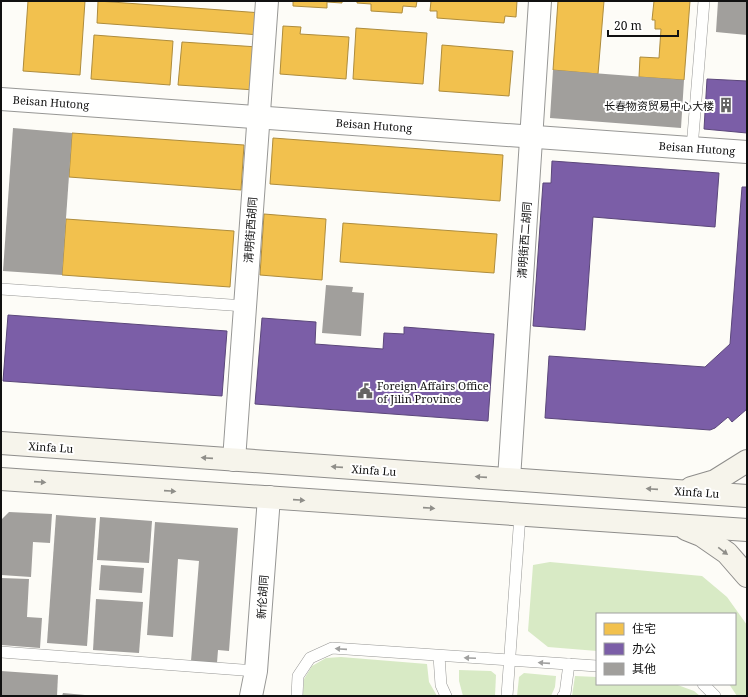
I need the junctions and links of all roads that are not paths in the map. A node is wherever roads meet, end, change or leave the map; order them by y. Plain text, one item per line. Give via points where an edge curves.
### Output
1 (267, 1) edge
2 (540, 1) edge
3 (704, 1) edge
4 (1, 99) edge
5 (258, 117) junction
6 (531, 136) junction
7 (692, 148) junction
8 (747, 152) edge
9 (1, 289) edge
10 (245, 306) junction
11 (1, 443) edge
12 (234, 460) junction
13 (747, 461) edge
14 (1, 479) edge
15 (509, 479) junction
16 (682, 491) junction
17 (747, 496) edge
18 (269, 497) junction
19 (520, 515) junction
20 (677, 525) junction
21 (747, 530) edge
22 (747, 576) edge
23 (1, 652) edge
24 (439, 656) junction
25 (509, 660) junction
26 (569, 664) junction
27 (596, 666) edge
28 (256, 671) junction
29 (704, 685) edge
30 (251, 696) edge
31 (297, 696) edge
32 (446, 696) edge
33 (507, 696) edge
34 (563, 696) edge
35 (715, 696) edge

1 - 5 street, 清明街西胡同
2 - 6 street, 清明街西二胡同
3 - 7 lane
4 - 5 street, Beisan Hutong
5 - 6 street, Beisan Hutong
5 - 10 street, 清明街西胡同
6 - 7 street, Beisan Hutong
6 - 15 street, 清明街西二胡同
7 - 8 street, Beisan Hutong
9 - 10 lane
10 - 12 street, 清明街西胡同
12 -> 11 main road, Xinfa Lu
15 -> 12 main road, Xinfa Lu
13 - 16 main road via 715,481
14 -> 18 main road
16 -> 15 main road, Xinfa Lu
16 - 17 main road, Xinfa Lu
18 -> 19 main road
18 - 28 street, 新伦胡同
19 - 20 main road
19 - 25 lane
20 - 21 main road
20 -> 22 main road via 701,535 727,553
23 - 28 lane
25 -> 24 lane
24 -> 31 lane via 332,648 310,658 298,676
24 - 32 lane via 441,685
26 -> 25 lane
25 - 33 lane
26 - 27 lane
26 - 34 lane
28 - 30 street, 新伦胡同
29 - 35 lane

